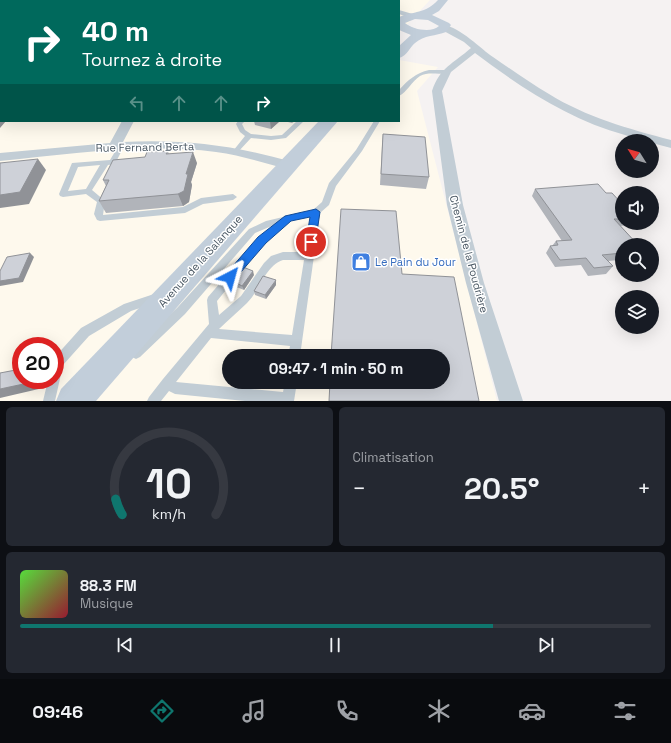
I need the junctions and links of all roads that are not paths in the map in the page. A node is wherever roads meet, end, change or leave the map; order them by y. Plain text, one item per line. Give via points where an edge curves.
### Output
1 (443, 0) edge
2 (405, 19) edge
3 (438, 22) junction
4 (424, 33) junction
5 (400, 44) edge
6 (475, 49) junction
7 (400, 53) edge
8 (445, 72) junction
9 (400, 93) edge
10 (128, 122) edge
11 (241, 122) edge
12 (301, 122) edge
13 (328, 122) edge
14 (337, 122) edge
15 (376, 122) edge
16 (249, 136) junction
17 (671, 144) edge
18 (117, 146) junction
19 (236, 151) junction
20 (0, 157) edge
21 (113, 162) junction
22 (287, 165) junction
23 (88, 192) junction
24 (233, 197) dead end
25 (316, 212) junction
26 (288, 218) junction
27 (309, 256) junction
28 (170, 294) junction
29 (211, 329) junction
30 (296, 341) junction
31 (295, 349) edge
32 (64, 355) edge
33 (127, 361) dead end
34 (167, 383) junction
35 (52, 389) edge
36 (290, 389) edge
37 (288, 400) edge
38 (49, 401) edge
39 (73, 401) edge
40 (91, 401) edge
41 (153, 401) edge
42 (511, 401) edge

1 - 3 main road
2 - 3 main road
2 - 4 main road
2 - 5 main road via 407,33
3 - 4 main road
3 - 6 street via 467,40
4 - 7 main road via 411,40
6 - 8 street, Chemin de la Poudrière
6 - 17 street via 540,93 574,112
8 - 9 lane via 434,71 415,75
8 - 42 street, Chemin de la Poudrière via 437,91 454,205
10 - 18 street
11 - 16 lane via 239,124 242,131
12 - 16 lane via 284,137
13 - 22 main road, Avenue de la Salanque
14 - 40 main road, Avenue de la Salanque
15 - 25 lane via 359,151 332,185 326,203
16 - 19 lane
18 - 19 street, Rue Fernand Berta via 192,145
18 - 20 street, Rue Fernand Berta
18 - 21 lane
19 - 22 street, Rue Fernand Berta
21 - 23 lane
21 - 23 lane via 76,165 63,194
22 - 28 main road, Avenue de la Salanque
23 - 24 lane via 101,201 98,214 100,218 185,210 201,201
25 - 26 lane
25 - 27 lane
26 - 29 lane via 262,240 212,300
26 - 33 lane via 252,231 181,311
27 - 29 lane via 284,256 274,259 245,299
27 - 30 lane
28 - 32 lane via 128,307 85,332
28 - 39 main road, Avenue de la Salanque
29 - 30 lane
29 - 34 lane
30 - 31 lane
34 - 37 lane via 175,388
34 - 41 lane
35 - 38 lane
36 - 37 lane

